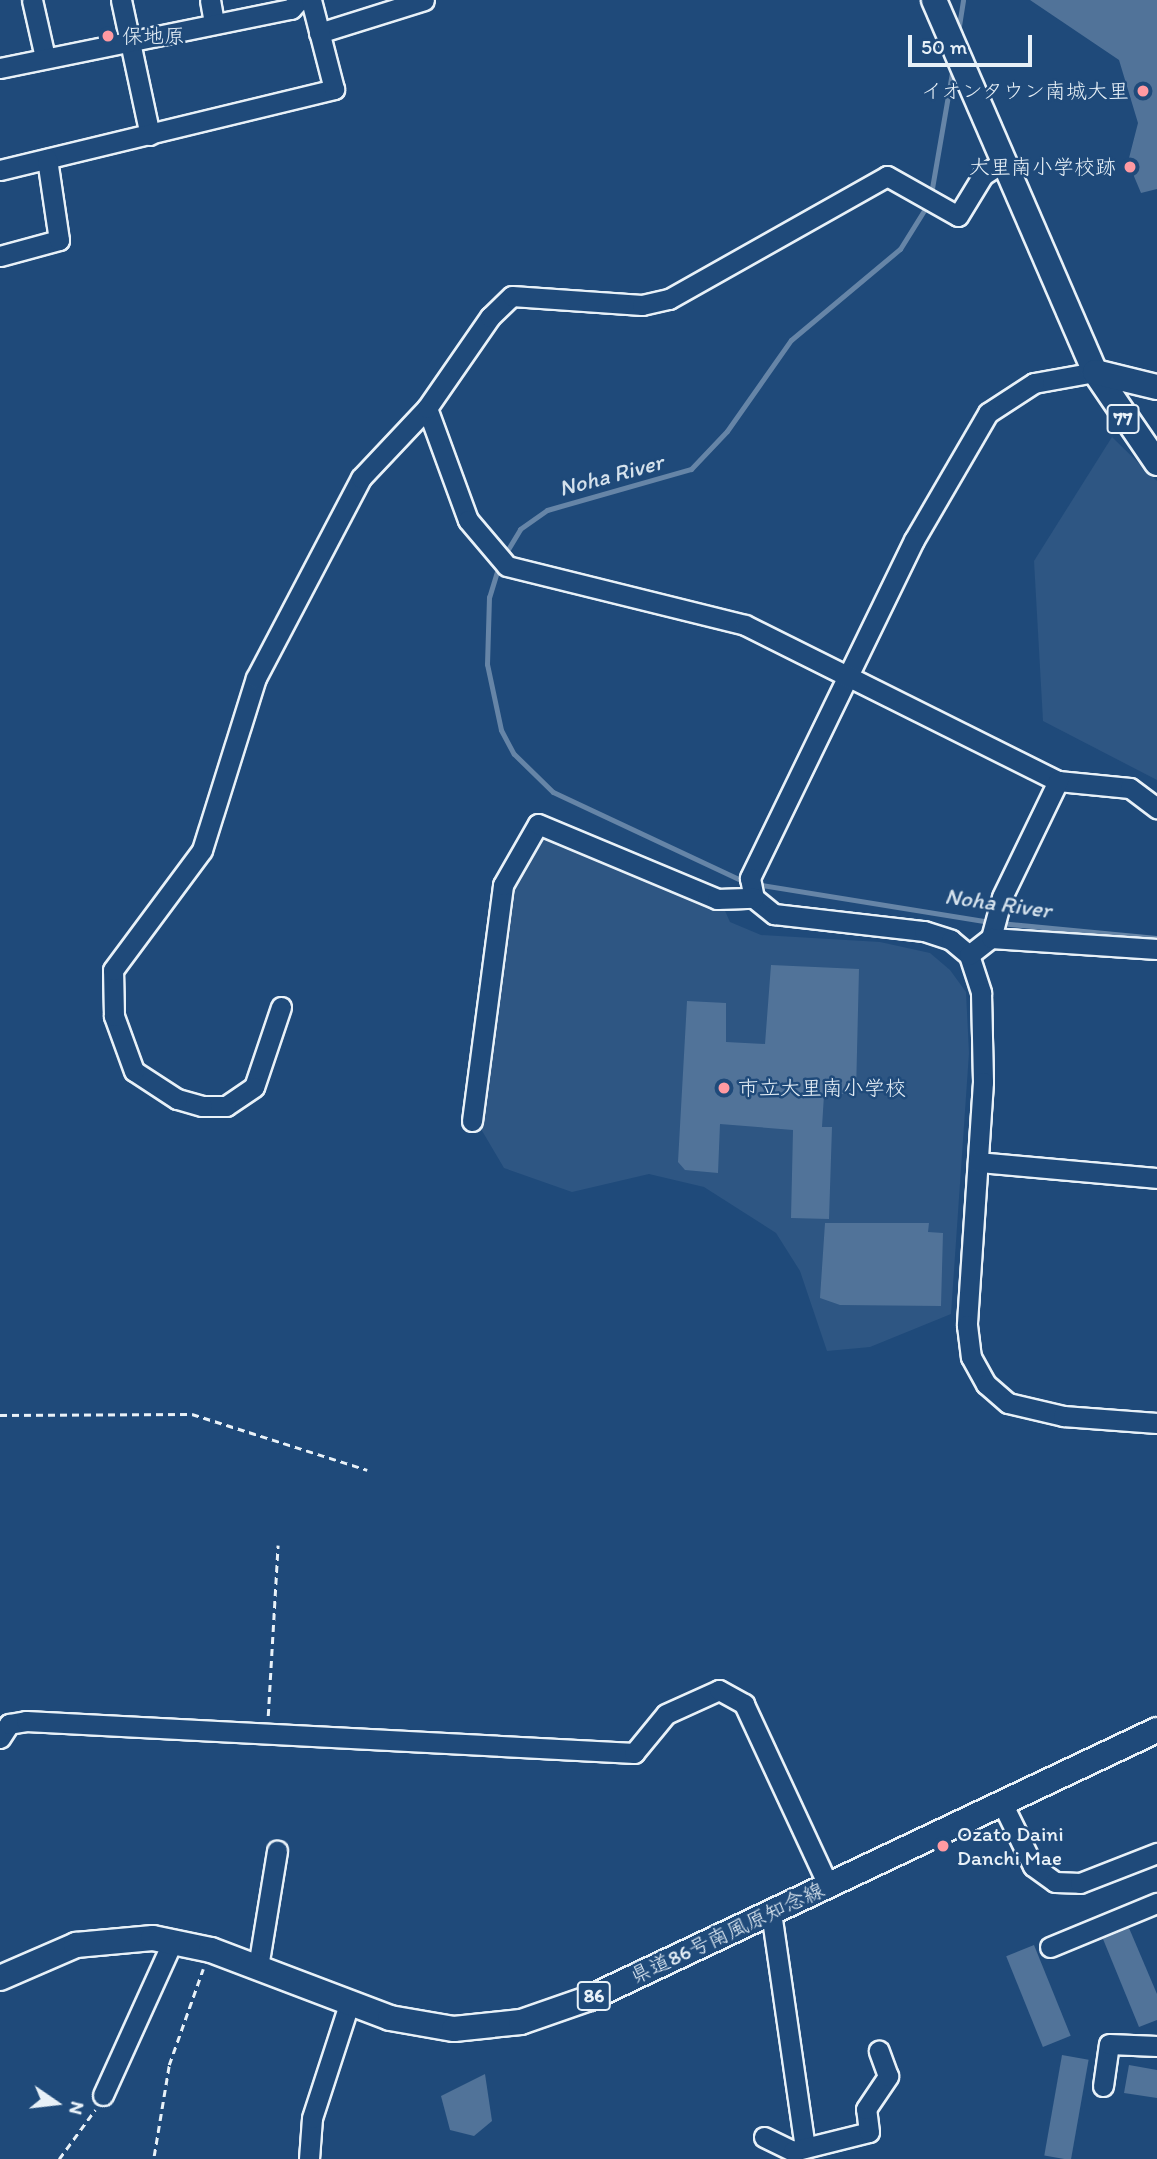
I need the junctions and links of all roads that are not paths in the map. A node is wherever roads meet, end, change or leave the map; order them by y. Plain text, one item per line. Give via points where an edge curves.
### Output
1 (33, 0) edge
2 (121, 0) edge
3 (210, 0) edge
4 (299, 0) edge
5 (310, 0) edge
6 (424, 0) edge
7 (934, 0) edge
8 (214, 23) junction
9 (319, 33) junction
10 (129, 38) junction
11 (45, 57) junction
12 (0, 68) edge
13 (150, 135) junction
14 (47, 159) junction
15 (1003, 162) junction
16 (0, 170) edge
17 (0, 256) edge
18 (1095, 372) junction
19 (1157, 387) edge
20 (426, 408) junction
21 (1157, 463) edge
22 (851, 674) junction
23 (1058, 781) junction
24 (1157, 808) edge
25 (754, 898) junction
26 (993, 932) junction
27 (1157, 949) edge
28 (969, 955) junction
29 (281, 1007) dead end
30 (472, 1121) dead end
31 (978, 1162) junction
32 (1157, 1178) edge
33 (1157, 1423) edge
34 (1157, 1730) edge
35 (0, 1738) edge
36 (1003, 1805) junction
37 (277, 1851) dead end
38 (1157, 1853) edge
39 (828, 1885) junction
40 (1157, 1903) edge
41 (771, 1912) junction
42 (173, 1941) junction
43 (1050, 1947) dead end
44 (258, 1967) junction
45 (2, 1971) edge
46 (349, 2004) junction
47 (1157, 2046) edge
48 (879, 2051) dead end
49 (1103, 2086) dead end
50 (103, 2095) road end
51 (764, 2137) dead end
52 (805, 2148) junction
53 (309, 2159) edge

1 - 11 street
2 - 10 street
3 - 8 street
4 - 8 street via 291,9
5 - 9 street
6 - 9 street
7 - 15 main road, 77
8 - 10 street
9 - 13 street via 334,89
10 - 11 street
10 - 13 street
11 - 12 street
13 - 14 street
14 - 16 street
14 - 17 street via 60,240
15 - 18 main road, 77
15 - 20 street via 983,175 958,216 887,176 876,178 655,303 512,296 490,317
18 - 19 main road, 77
18 - 21 main road, 77
18 - 22 street via 1034,383 988,413 914,540
20 - 22 street via 468,520 507,566 746,625
20 - 29 street via 361,478 257,678 202,850 113,970 114,1016 134,1071 177,1099 202,1106 226,1106 254,1087
22 - 23 street
22 - 25 street via 755,862
23 - 24 street via 1130,788
23 - 26 street via 1002,897
25 - 28 street via 774,914 924,932 951,940
25 - 30 street via 717,899 538,824 503,885
26 - 27 street
26 - 28 street
28 - 31 street via 982,993
31 - 32 street
31 - 33 street via 967,1325 971,1357 986,1384 1007,1403 1063,1416
34 - 36 main road, 県道86号南風原知念線 / 86
35 - 39 street via 9,1724 26,1721 634,1753 685,1700 719,1690 733,1693
36 - 38 street via 1032,1866 1055,1882 1080,1883
36 - 39 main road, 県道86号南風原知念線 / 86
37 - 44 street
39 - 41 main road, 県道86号南風原知念線 / 86
40 - 43 street
41 - 46 main road, 県道86号南風原知念線 / 86 via 590,1998 521,2022 442,2028
41 - 52 street
42 - 44 main road, 県道86号南風原知念線 / 86
42 - 45 main road, 県道86号南風原知念線 / 86 via 131,1937 76,1945
42 - 50 street
44 - 46 main road, 県道86号南風原知念線 / 86
46 - 53 street via 312,2118
47 - 49 street via 1109,2044
48 - 52 street via 887,2083 866,2109 869,2132
51 - 52 street via 784,2149

